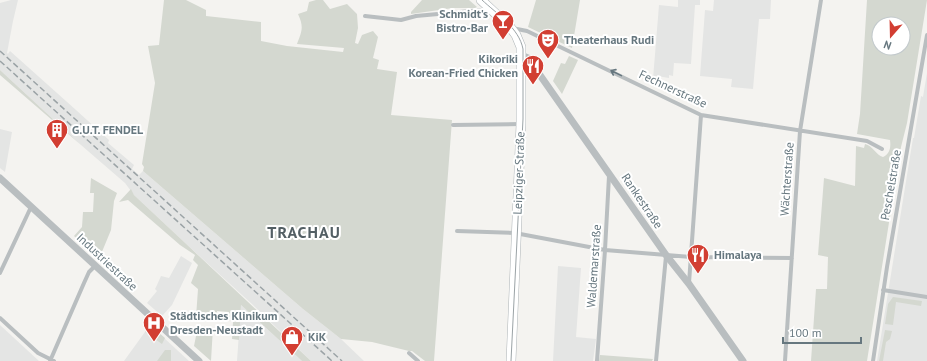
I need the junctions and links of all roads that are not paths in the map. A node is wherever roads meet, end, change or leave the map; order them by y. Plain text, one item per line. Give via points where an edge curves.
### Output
1 (481, 0) edge
2 (821, 0) edge
3 (489, 7) junction
4 (365, 16) dead end
5 (510, 27) junction
6 (927, 35) edge
7 (521, 55) junction
8 (701, 115) junction
9 (521, 124) junction
10 (453, 125) dead end
11 (800, 131) junction
12 (882, 149) dead end
13 (609, 173) junction
14 (0, 178) edge
15 (31, 207) junction
16 (457, 231) dead end
17 (516, 234) junction
18 (605, 250) junction
19 (666, 255) junction
20 (691, 257) junction
21 (792, 258) junction
22 (95, 266) junction
23 (0, 273) edge
24 (689, 284) junction
25 (884, 290) junction
26 (927, 297) edge
27 (0, 318) edge
28 (409, 353) dead end
29 (52, 360) edge
30 (199, 361) edge
31 (418, 361) edge
32 (511, 361) edge
33 (597, 361) edge
34 (656, 361) edge
35 (743, 361) edge
36 (785, 361) edge
37 (873, 361) edge

1 - 3 main road, Leipziger Straße
2 - 11 street, Wächterstraße
3 - 4 street via 401,20
3 - 5 main road, Leipziger Straße
5 - 7 main road, Leipziger Straße via 519,41
8 -> 5 street, Fechnerstraße via 527,31
6 - 25 street, Peschelstraße
7 - 9 main road, Leipziger Straße
7 - 13 street, Rankestraße via 528,58
8 - 11 street, Fechnerstraße
8 - 20 street
9 - 10 street
9 - 17 main road, Leipziger Straße
11 - 12 street, Fechnerstraße via 867,141
11 - 21 street, Wächterstraße
13 - 18 street, Waldemarstraße
13 - 19 street, Rankestraße
14 - 15 street, Industriestraße
15 - 22 street, Industriestraße
15 - 23 street
16 - 17 street
17 - 18 street
17 - 32 main road, Leipziger Straße
18 - 19 street
18 - 33 street, Waldemarstraße
19 - 20 street
19 - 24 street, Rankestraße
19 - 34 street
20 - 21 street
20 - 24 street
21 - 36 street, Wächterstraße
22 - 29 street via 89,272
22 - 30 street, Industriestraße
24 - 35 street, Rankestraße
25 - 26 street
25 - 37 street, Peschelstraße
27 - 29 street via 38,353
28 - 31 street

